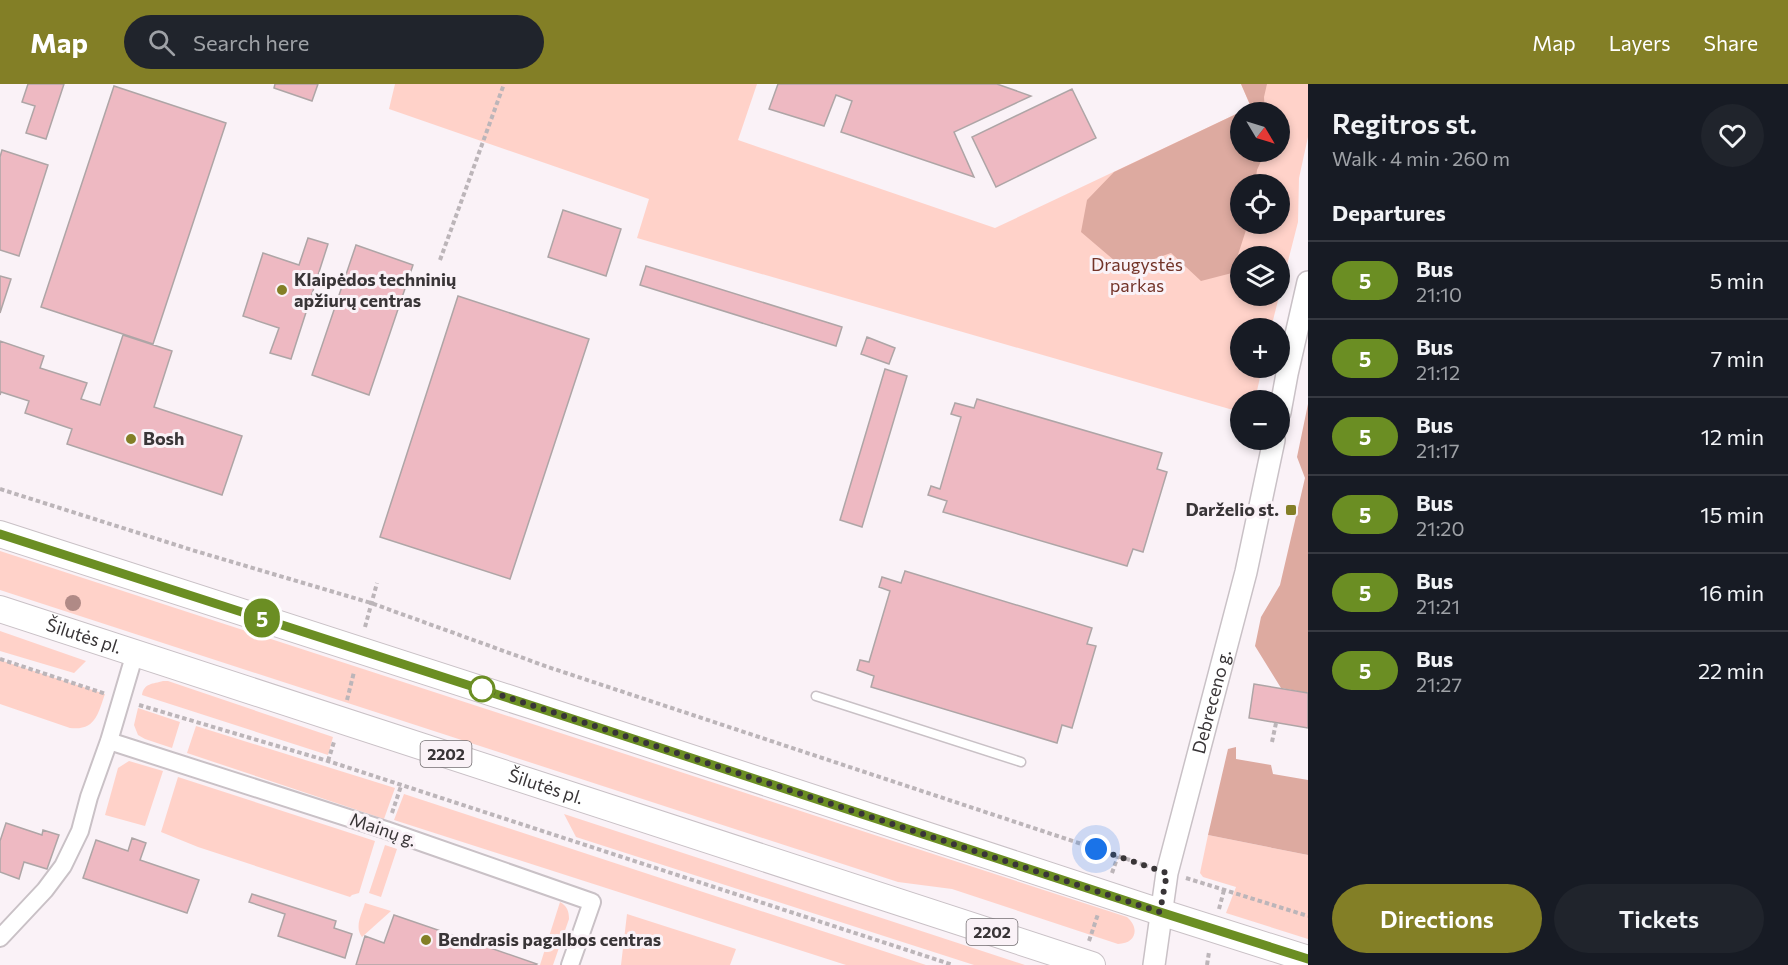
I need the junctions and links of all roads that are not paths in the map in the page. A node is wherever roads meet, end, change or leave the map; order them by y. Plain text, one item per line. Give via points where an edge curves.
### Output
1 (1308, 282) edge
2 (1284, 390) edge
3 (1273, 450) edge
4 (0, 534) edge
5 (0, 609) edge
6 (135, 653) junction
7 (816, 696) dead end
8 (109, 741) junction
9 (1021, 762) dead end
10 (1160, 912) junction
11 (0, 938) edge
12 (1308, 958) edge
13 (570, 965) edge
14 (1092, 965) edge
15 (1154, 965) edge

1 - 2 street
3 - 10 street, Debreceno g.
4 - 10 main road
5 - 6 main road, Šilutės pl. / 2202
6 - 8 street
6 - 14 main road, Šilutės pl. / 2202
7 - 9 lane
8 - 11 street via 80,831 63,866
8 - 13 street, Mainų g. via 592,902
10 - 12 main road
10 - 15 street, Debreceno g.

